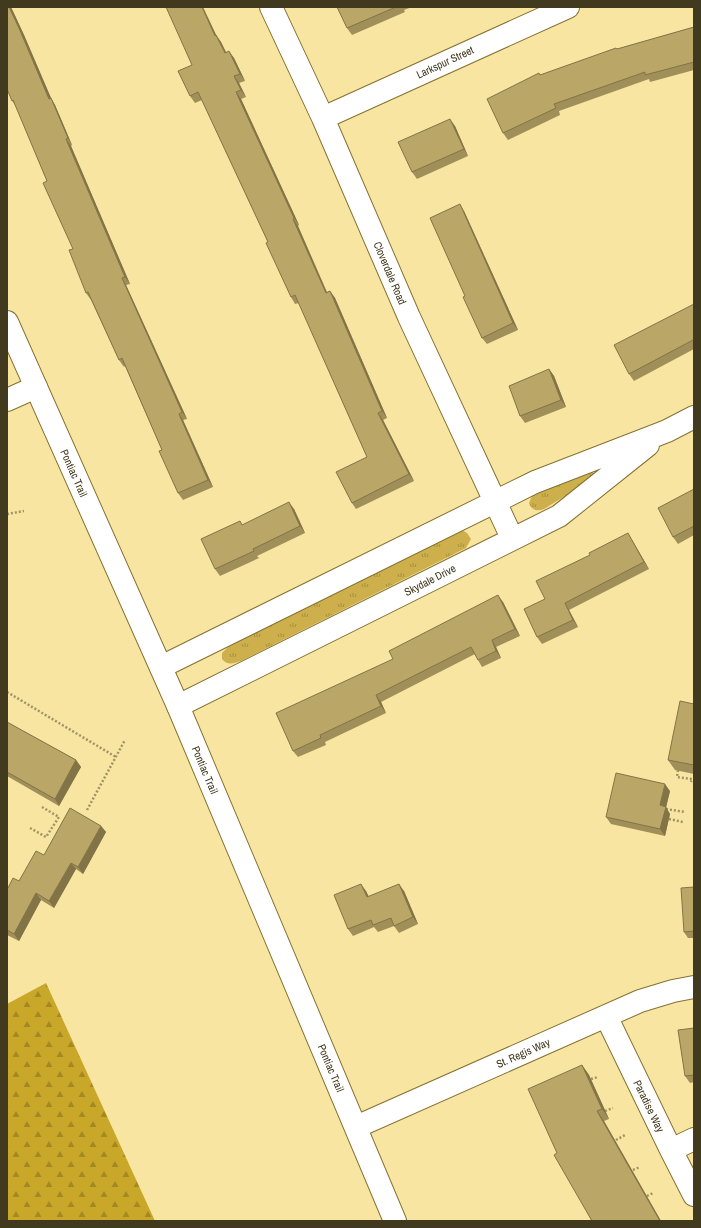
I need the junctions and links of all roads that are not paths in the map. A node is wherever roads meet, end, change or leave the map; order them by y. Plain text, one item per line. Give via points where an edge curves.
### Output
1 (271, 7) edge
2 (568, 7) edge
3 (323, 118) junction
4 (7, 322) edge
5 (36, 387) junction
6 (7, 400) edge
7 (694, 417) edge
8 (667, 431) junction
9 (495, 501) junction
10 (512, 538) junction
11 (160, 667) junction
12 (178, 706) junction
13 (694, 988) edge
14 (606, 1016) junction
15 (356, 1127) junction
16 (694, 1139) edge
17 (671, 1150) junction
18 (694, 1196) edge
19 (395, 1221) edge

1 - 3 street, Cloverdale Road
2 - 3 street, Larkspur Street
3 - 9 street, Cloverdale Road via 409,317
4 - 5 street, Pontiac Trail
5 - 6 street
5 - 11 street, Pontiac Trail
7 - 8 street, Skydale Drive
8 - 9 street, Skydale Drive via 535,482
8 - 10 street, Skydale Drive via 559,516
9 - 10 street, Cloverdale Road
9 - 11 street, Skydale Drive
10 - 12 street, Skydale Drive
11 - 12 street, Pontiac Trail
12 - 15 street, Pontiac Trail
13 - 14 street, St. Regis Way via 672,991 640,1001
14 - 15 street, St. Regis Way
14 - 17 street, Paradise Way
15 - 19 street, Pontiac Trail
16 - 17 street
17 - 18 street, Paradise Way

